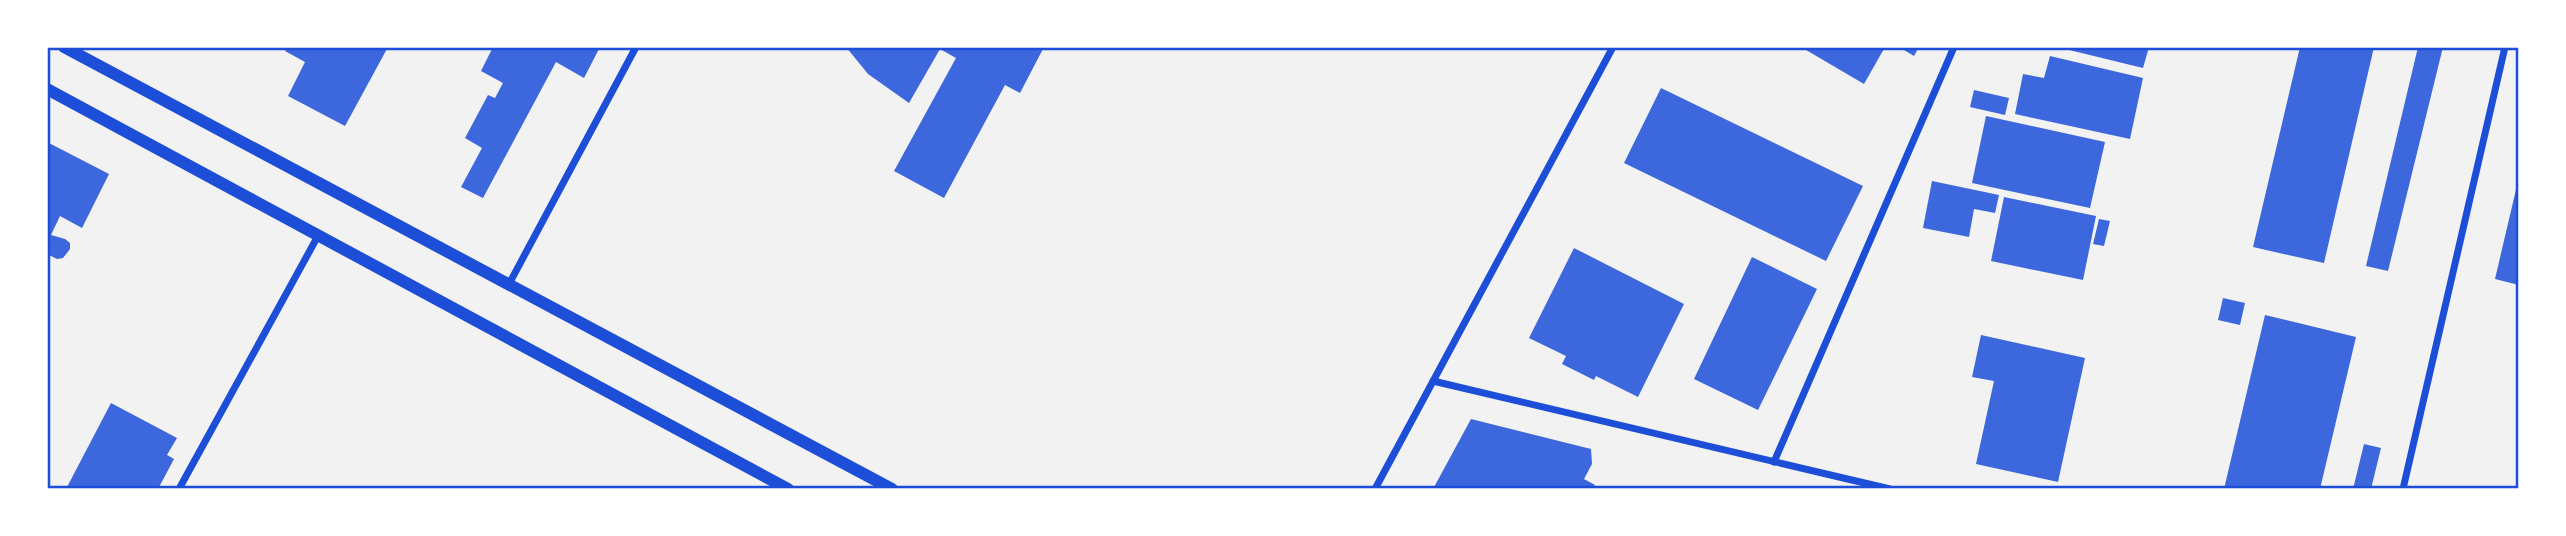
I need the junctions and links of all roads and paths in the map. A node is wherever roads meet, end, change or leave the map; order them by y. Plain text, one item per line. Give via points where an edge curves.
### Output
1 (64, 47) edge
2 (636, 47) edge
3 (1613, 47) edge
4 (1954, 47) edge
5 (2505, 47) edge
6 (47, 89) edge
7 (319, 233) junction
8 (509, 284) junction
9 (1433, 381) junction
10 (1773, 461) junction
11 (179, 489) edge
12 (788, 489) edge
13 (892, 489) edge
14 (1375, 489) edge
15 (1890, 489) edge
16 (2403, 489) edge

1 - 8 street
2 - 8 street
3 - 9 street
4 - 10 street
5 - 16 street
6 - 7 street
7 - 11 street
7 - 12 street
8 - 13 street
9 - 10 street
9 - 14 street
10 - 15 street

